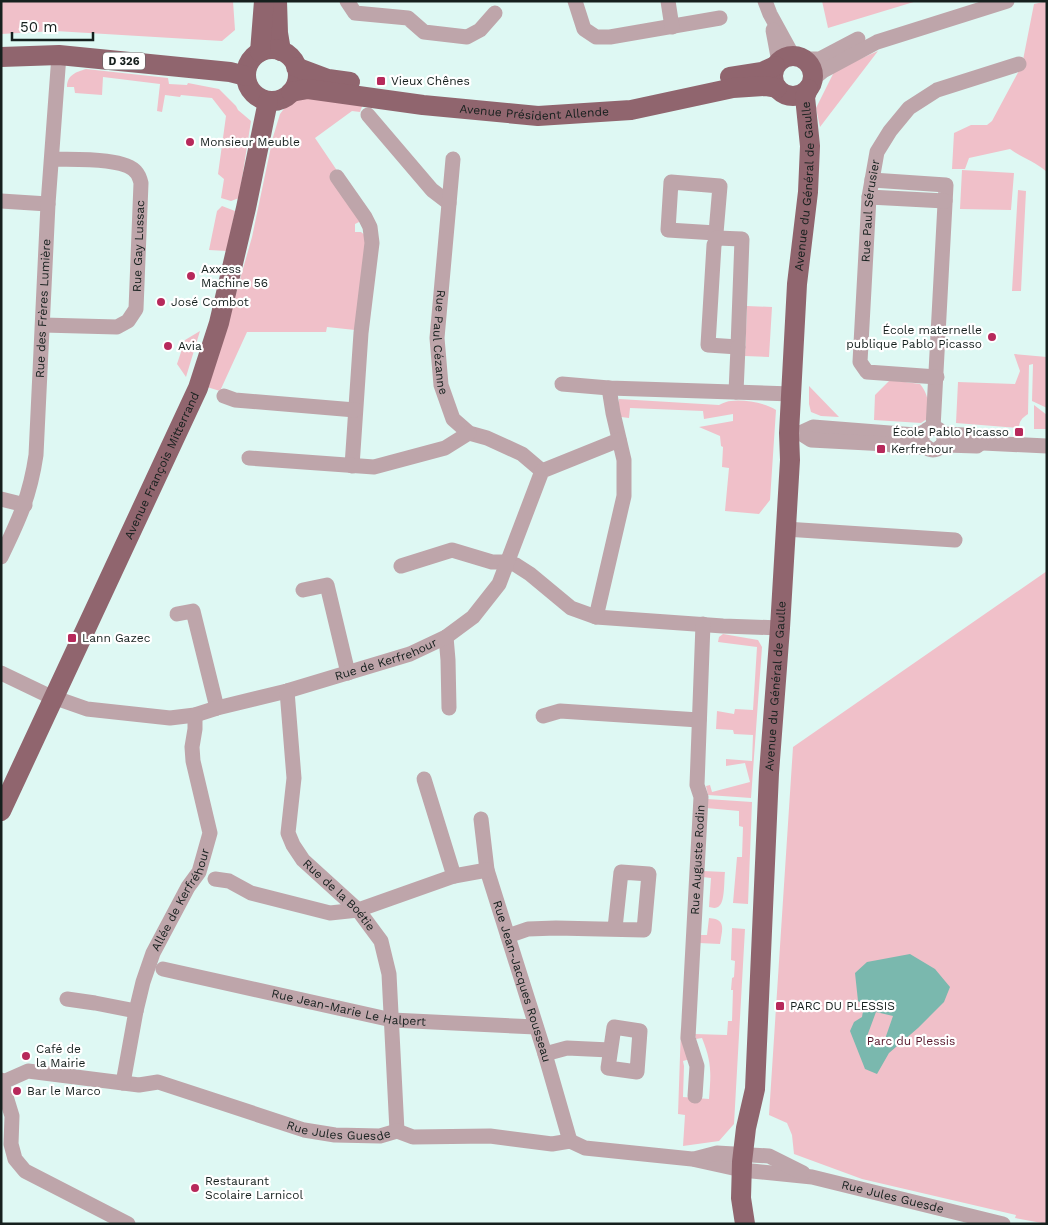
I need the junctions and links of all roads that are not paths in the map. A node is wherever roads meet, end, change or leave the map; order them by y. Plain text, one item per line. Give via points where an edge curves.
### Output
1 (264, 1) edge
2 (277, 1) edge
3 (347, 1) edge
4 (575, 1) edge
5 (668, 1) edge
6 (974, 1) edge
7 (1007, 1) edge
8 (767, 8) edge
9 (495, 13) dead end
10 (720, 18) dead end
11 (672, 27) junction
12 (281, 51) junction
13 (260, 52) junction
14 (59, 55) junction
15 (1, 57) edge
16 (788, 61) junction
17 (1019, 64) dead end
18 (296, 67) junction
19 (246, 76) junction
20 (810, 84) junction
21 (291, 92) junction
22 (782, 92) junction
23 (268, 101) junction
24 (368, 115) dead end
25 (453, 158) dead end
26 (52, 159) junction
27 (337, 177) dead end
28 (872, 180) junction
29 (869, 197) junction
30 (945, 201) junction
31 (1, 202) edge
32 (449, 203) junction
33 (48, 204) junction
34 (717, 236) junction
35 (798, 284) junction
36 (43, 326) junction
37 (738, 347) junction
38 (936, 377) junction
39 (562, 384) dead end
40 (609, 388) junction
41 (736, 392) junction
42 (792, 394) junction
43 (224, 396) dead end
44 (355, 410) junction
45 (469, 433) junction
46 (795, 433) junction
47 (936, 439) junction
48 (619, 440) junction
49 (982, 443) junction
50 (1047, 446) edge
51 (249, 458) dead end
52 (352, 466) junction
53 (542, 471) junction
54 (1, 499) edge
55 (25, 505) junction
56 (785, 529) junction
57 (955, 540) dead end
58 (1, 557) edge
59 (508, 562) junction
60 (401, 566) dead end
61 (303, 590) dead end
62 (177, 614) dead end
63 (596, 617) junction
64 (703, 624) junction
65 (780, 628) junction
66 (446, 637) junction
67 (1, 673) edge
68 (348, 673) junction
69 (287, 691) junction
70 (53, 698) junction
71 (217, 708) junction
72 (449, 708) dead end
73 (195, 715) junction
74 (543, 716) dead end
75 (699, 720) junction
76 (424, 779) dead end
77 (1, 811) edge
78 (481, 819) dead end
79 (488, 870) junction
80 (454, 876) junction
81 (215, 879) dead end
82 (358, 910) junction
83 (615, 928) dead end
84 (508, 936) junction
85 (163, 969) dead end
86 (66, 999) dead end
87 (136, 1011) junction
88 (392, 1020) junction
89 (536, 1027) junction
90 (610, 1050) dead end
91 (545, 1054) junction
92 (2, 1082) edge
93 (123, 1083) junction
94 (695, 1096) dead end
95 (397, 1131) junction
96 (570, 1141) junction
97 (749, 1162) junction
98 (128, 1224) edge
99 (745, 1224) edge
100 (749, 1224) edge
101 (1003, 1224) edge

1 - 13 main road
2 - 12 main road
3 - 9 street via 355,13 408,18 424,32 467,37 480,30
4 - 11 street via 584,29 596,37
5 - 11 street
6 - 16 street, Avenue Président Allende via 858,40 820,59
7 - 20 street via 877,42 823,71
8 - 16 street
10 - 11 street
12 - 13 main road
12 - 18 main road via 291,57
13 - 19 main road via 247,66
14 - 15 main road, D 326
14 - 19 main road, D 326
14 - 26 street, Rue des Frères Lumière
16 - 18 main road, Avenue Président Allende via 762,72 665,94 539,104 480,100 328,79
16 - 20 main road via 812,69
16 - 22 main road via 773,76
17 - 28 street, Rue Paul Sérusier via 938,90 908,108 877,152
18 - 21 main road via 297,78
19 - 23 main road via 249,88 257,97
20 - 22 main road via 796,96
20 - 35 main road, Avenue du Général de Gaulle via 805,97 810,146 808,192
21 - 22 main road, Avenue Président Allende via 308,89 538,116 631,110 733,88 765,86
21 - 23 main road via 278,100
22 - 35 main road, Avenue du Général de Gaulle via 792,106 799,129
23 - 70 main road, Avenue François Mitterrand via 219,323 198,388
24 - 32 street via 432,190
25 - 32 street, Rue Paul Cézanne
26 - 33 street, Rue des Frères Lumière
26 - 36 street, Rue Gay Lussac via 115,162 137,172 141,183 136,309 128,321 117,327
27 - 44 street via 365,217 372,243
28 - 29 street, Rue Paul Sérusier
28 - 30 street via 946,185
29 - 30 street
29 - 38 street, Rue Paul Sérusier via 860,362 868,372
30 - 38 street
31 - 33 street
32 - 45 street, Rue Paul Cézanne via 438,338 441,386 453,419
33 - 36 street, Rue des Frères Lumière
34 - 34 street via 668,230 671,182 720,186
34 - 37 street via 742,239
34 - 37 street via 708,345
35 - 42 main road, Avenue du Général de Gaulle
36 - 55 street, Rue des Frères Lumière via 36,455
37 - 41 street
38 - 47 street
39 - 40 street
40 - 41 street
40 - 48 street
41 - 42 street
42 - 46 main road, Avenue du Général de Gaulle
43 - 44 street via 235,400
44 - 52 street
45 - 52 street via 445,448 374,467
45 - 53 street, Rue Paul Cézanne via 522,454
46 - 47 street via 811,440 893,439 920,435
46 - 56 main road, Avenue du Général de Gaulle
47 - 49 street via 977,446
47 - 49 street via 964,435
48 - 53 street
48 - 63 street via 624,460 624,496
49 - 50 street
51 - 52 street
53 - 59 street, Rue de Kerfrehour
54 - 55 street
55 - 58 street, Rue des Frères Lumière
56 - 57 street
56 - 65 main road, Avenue du Général de Gaulle
59 - 60 street via 492,562 452,550
59 - 63 street via 530,574 571,608
59 - 66 street, Rue de Kerfrehour via 499,584 474,617
61 - 68 street via 327,584
62 - 71 street via 193,611
63 - 64 street
64 - 65 street
64 - 75 street, Rue Auguste Rodin
65 - 97 main road, Avenue du Général de Gaulle via 769,782 755,1089 758,1113
66 - 68 street, Rue de Kerfrehour via 410,654
66 - 72 street
67 - 70 street
68 - 69 street, Rue de Kerfrehour
69 - 71 street, Rue de Kerfrehour
69 - 82 street, Rue de la Boétie via 294,778 288,833 303,860
70 - 73 street, Rue de Kerfrehour via 87,709 130,715 170,718
70 - 77 main road, Avenue François Mitterrand
71 - 73 street, Rue de Kerfrehour
73 - 87 street, Allée de Kerfréhour via 193,761 210,833 199,872 188,886 153,953
74 - 75 street via 560,711
75 - 94 street, Rue Auguste Rodin via 698,785 701,797 688,1038 697,1066
76 - 80 street
78 - 79 street, Rue Jean-Jacques Rousseau
79 - 80 street
79 - 84 street, Rue Jean-Jacques Rousseau
80 - 82 street
81 - 82 street via 229,881 251,893 330,913
82 - 88 street, Rue de la Boétie via 381,941 389,974
83 - 84 street via 528,929
84 - 89 street, Rue Jean-Jacques Rousseau
85 - 88 street, Rue Jean-Marie Le Halpert
86 - 87 street
87 - 93 street, Allée de Kerfréhour
88 - 89 street, Rue Jean-Marie Le Halpert
88 - 95 street, Rue de la Boétie
89 - 91 street, Rue Jean-Jacques Rousseau
90 - 91 street via 567,1048
91 - 96 street, Rue Jean-Jacques Rousseau
92 - 93 street, Rue Jules Guesde via 28,1071
92 - 98 street via 12,1116 14,1159 25,1171
93 - 95 street, Rue Jules Guesde via 158,1082 304,1130 335,1135 380,1136
95 - 96 street, Rue Jules Guesde via 413,1137 490,1136 552,1144
96 - 97 street, Rue Jules Guesde via 585,1148 692,1160 717,1153
97 - 99 main road via 741,1198
97 - 100 main road via 752,1209
97 - 101 street, Rue Jules Guesde

